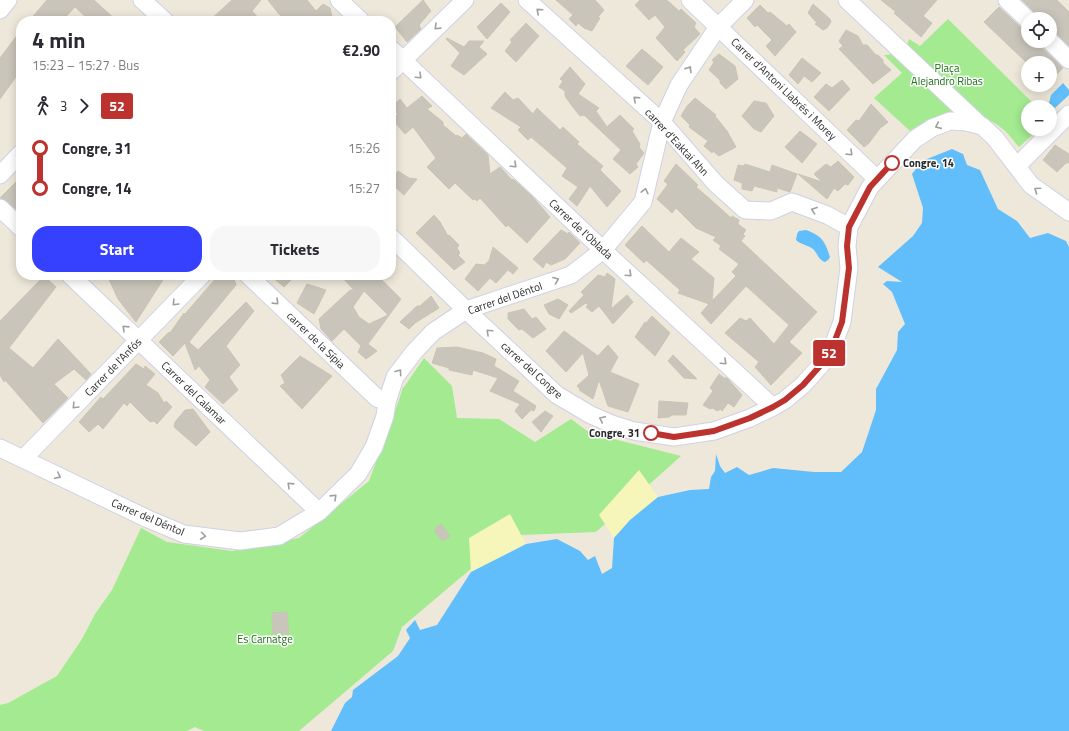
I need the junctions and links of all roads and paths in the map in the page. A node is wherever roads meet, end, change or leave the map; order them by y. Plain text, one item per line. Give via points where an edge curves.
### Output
1 (8, 0) edge
2 (142, 0) edge
3 (339, 0) edge
4 (465, 0) edge
5 (527, 0) edge
6 (690, 0) edge
7 (745, 0) edge
8 (847, 0) edge
9 (1008, 0) edge
10 (0, 10) edge
11 (1021, 13) edge
12 (154, 16) edge
13 (356, 16) edge
14 (718, 27) junction
15 (1057, 48) edge
16 (396, 60) edge
17 (1069, 60) edge
18 (396, 62) edge
19 (1069, 114) edge
20 (662, 122) junction
21 (982, 126) junction
22 (16, 158) edge
23 (1017, 166) junction
24 (0, 175) edge
25 (877, 179) junction
26 (0, 208) edge
27 (1069, 212) edge
28 (16, 223) edge
29 (849, 227) junction
30 (396, 242) edge
31 (603, 250) junction
32 (75, 280) edge
33 (197, 280) edge
34 (253, 280) edge
35 (466, 310) junction
36 (139, 341) junction
37 (386, 402) junction
38 (773, 407) junction
39 (0, 448) edge
40 (23, 459) junction
41 (319, 512) junction

1 - 10 street
2 - 12 street
3 - 13 street
4 -> 16 street
20 -> 5 street, carrer d'Eaktai Ahn
6 - 14 street, Carrer d'Antoni Llabrés i Morey
7 - 14 street, Carrer del Déntol
8 - 21 street
9 - 11 street
20 -> 14 street, Carrer del Déntol via 679,85
14 -> 25 street, Carrer d'Antoni Llabrés i Morey
15 - 17 street
18 -> 31 street, Carrer de l'Oblada
19 - 23 street
29 -> 20 street, carrer d'Eaktai Ahn via 827,215 792,202 771,210 745,210 716,184
31 -> 20 street, Carrer del Déntol via 643,202
21 - 23 street
21 -> 25 street via 950,121 932,128 915,139
22 - 24 street
27 -> 23 street via 1031,185
25 - 29 street via 870,187
26 - 28 street
29 - 38 street, carrer del Congre via 846,296 842,322 834,343 827,358 803,385
30 - 35 street, carrer del Congre
35 -> 31 street, Carrer del Déntol via 571,274
31 -> 38 street, Carrer de l'Oblada
36 -> 32 street, Carrer del Calamar
33 -> 36 street, Carrer de l'Anfós
34 -> 37 street, carrer de la Sípia via 377,398
37 -> 35 street, Carrer del Déntol via 395,377 414,352 433,332
38 -> 35 street, carrer del Congre via 714,431 674,437 629,430 591,414 557,395
36 -> 40 street, Carrer de l'Anfós
41 -> 36 street, Carrer del Calamar
41 -> 37 street, Carrer del Déntol via 358,474 374,447 385,416
39 - 40 street, Carrer del Déntol
40 -> 41 street, Carrer del Déntol via 184,534 240,540 279,536

